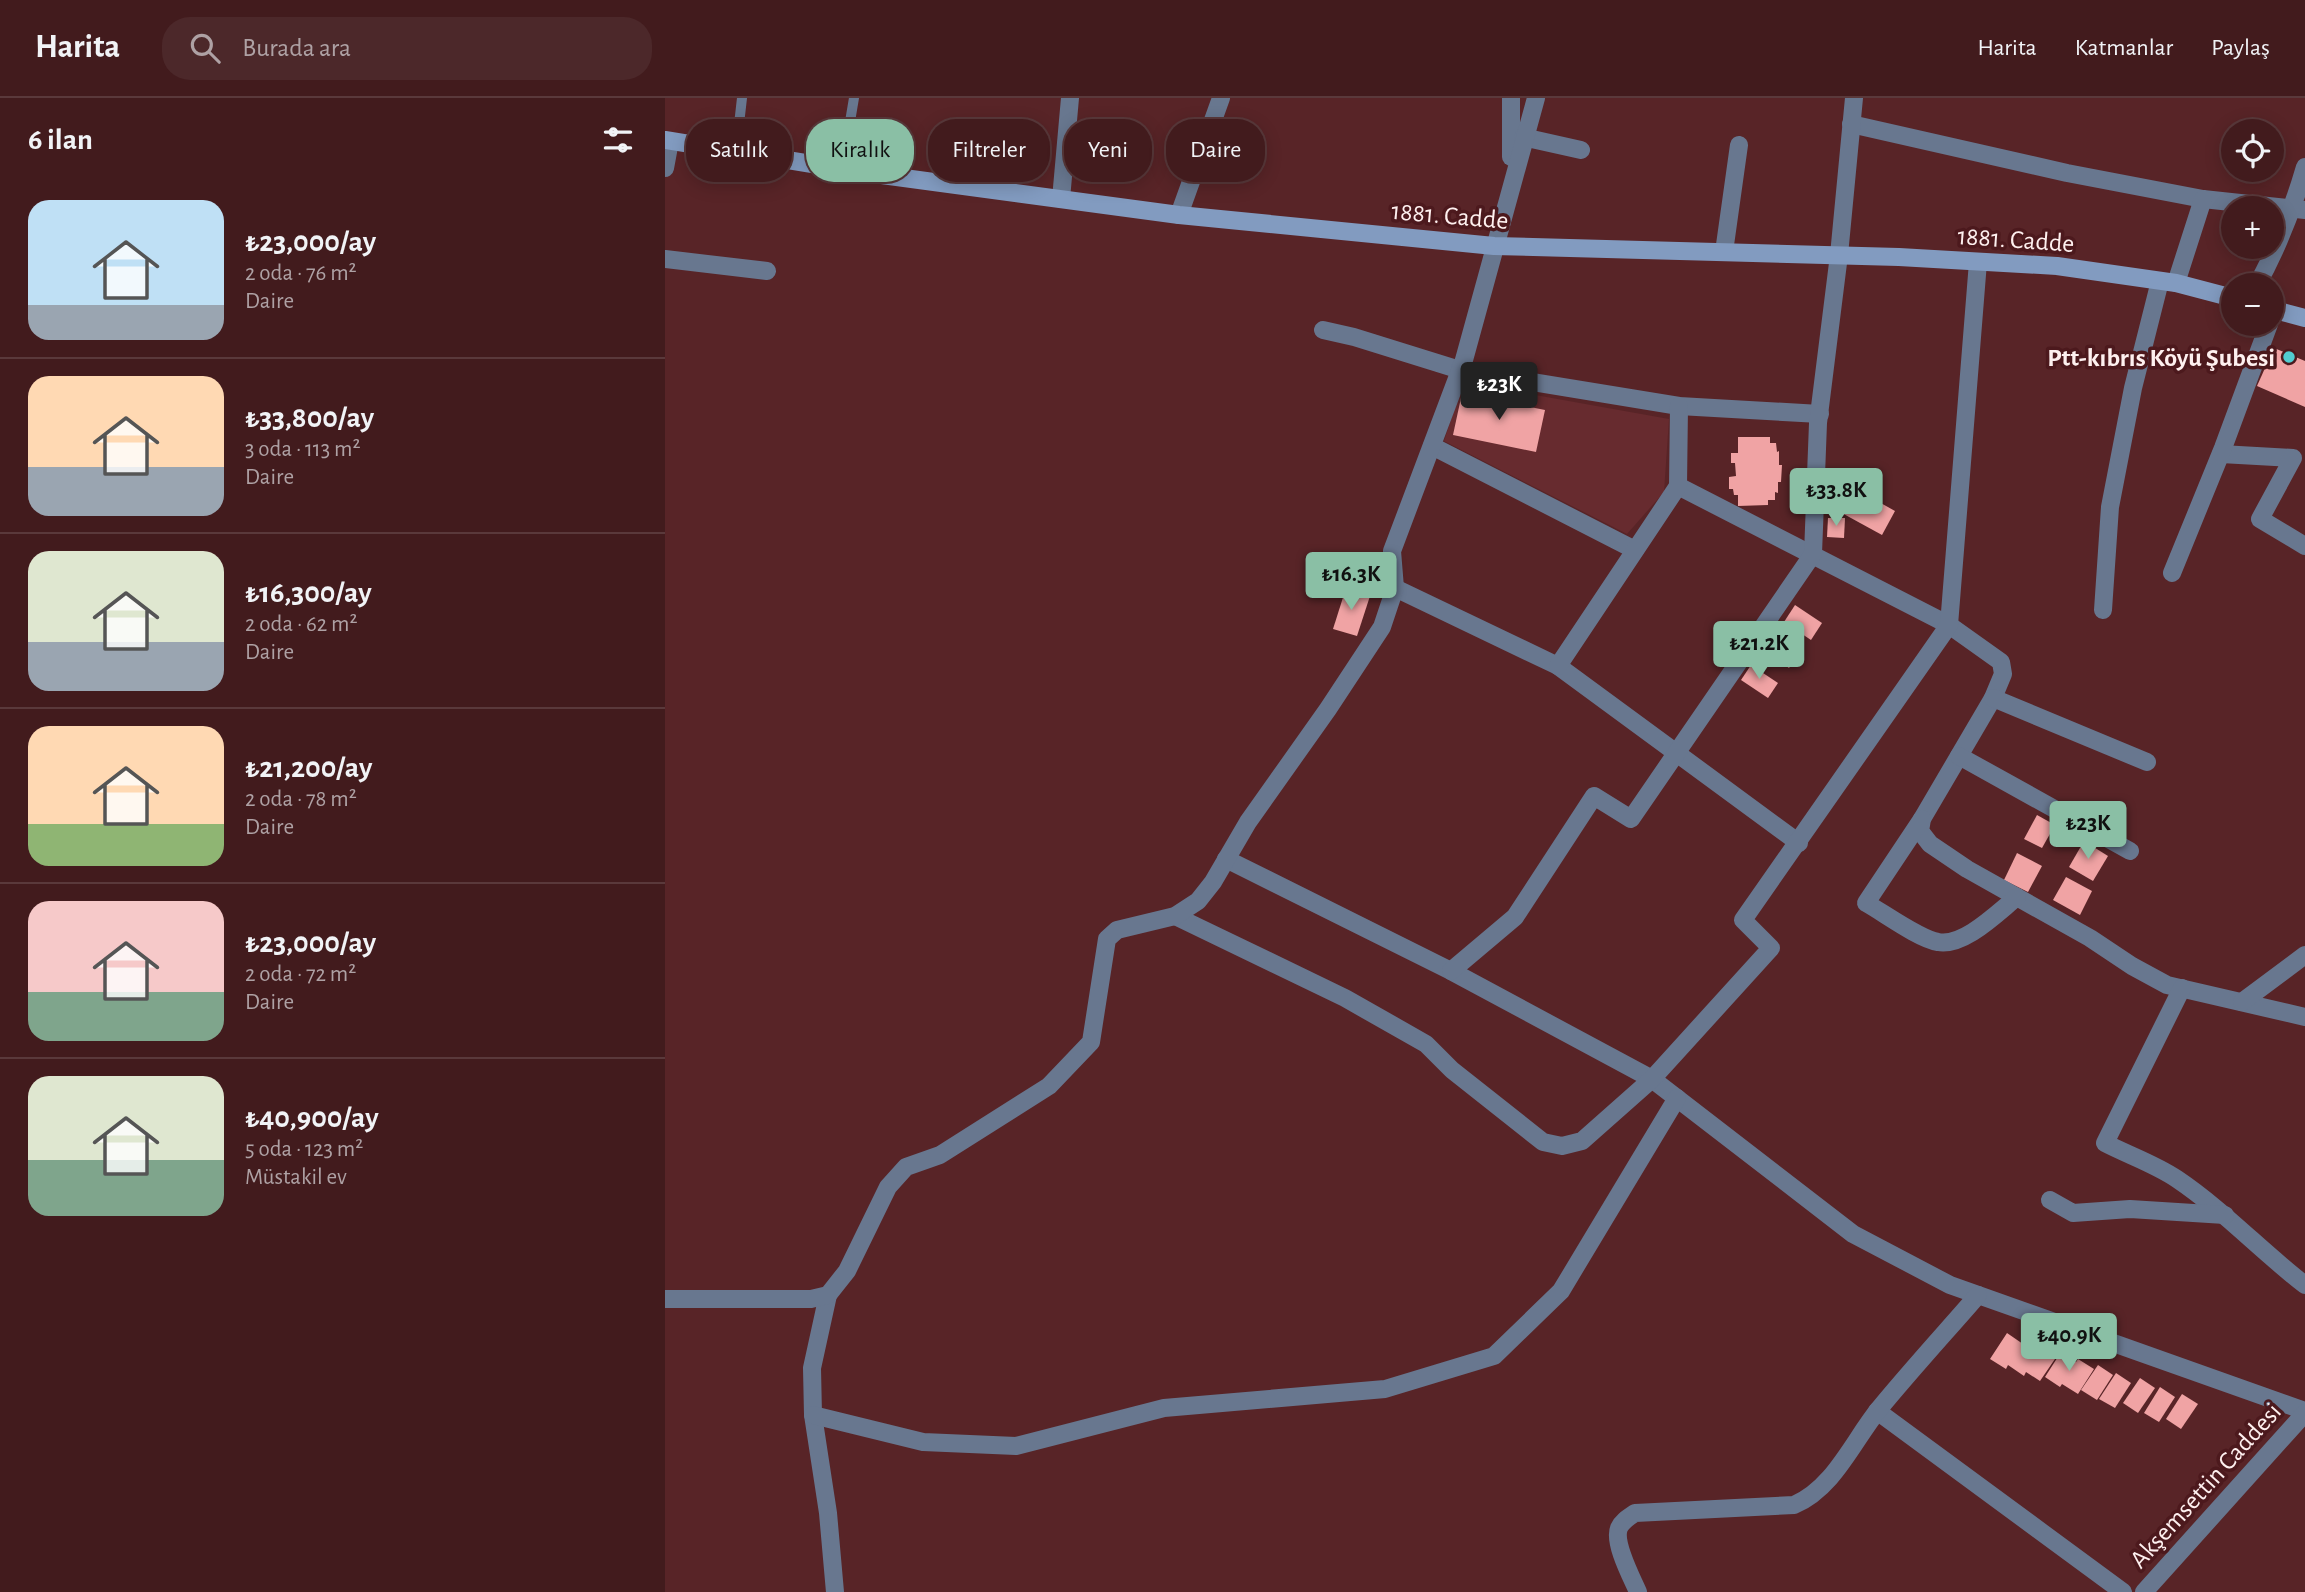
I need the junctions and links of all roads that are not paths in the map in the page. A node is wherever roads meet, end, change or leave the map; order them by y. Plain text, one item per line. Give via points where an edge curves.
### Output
1 (742, 98) edge
2 (854, 98) edge
3 (1070, 98) edge
4 (1221, 98) edge
5 (1511, 98) edge
6 (1536, 98) edge
7 (1854, 98) edge
8 (740, 119) edge
9 (850, 119) edge
10 (1851, 124) junction
11 (1523, 137) junction
12 (667, 140) edge
13 (686, 143) edge
14 (1739, 145) dead end
15 (1581, 150) dead end
16 (2305, 166) edge
17 (665, 168) edge
18 (914, 179) edge
19 (1511, 181) junction
20 (2203, 199) junction
21 (1061, 200) junction
22 (2299, 209) edge
23 (1179, 215) junction
24 (1494, 246) junction
25 (1724, 252) junction
26 (1839, 255) junction
27 (665, 259) edge
28 (1978, 262) junction
29 (767, 271) dead end
30 (2264, 273) edge
31 (2168, 282) junction
32 (2221, 295) edge
33 (2284, 316) edge
34 (2305, 318) edge
35 (1323, 330) dead end
36 (2263, 336) edge
37 (1460, 370) junction
38 (1679, 406) junction
39 (1819, 414) junction
40 (1432, 446) junction
41 (2221, 454) junction
42 (1678, 486) junction
43 (2305, 546) edge
44 (1635, 550) junction
45 (1813, 554) junction
46 (2172, 573) dead end
47 (1395, 588) junction
48 (2103, 610) dead end
49 (1949, 625) junction
50 (1558, 667) junction
51 (1993, 698) junction
52 (1678, 752) junction
53 (1959, 756) junction
54 (2147, 762) dead end
55 (1922, 819) junction
56 (1799, 843) junction
57 (2130, 851) dead end
58 (1226, 859) junction
59 (2017, 897) junction
60 (1175, 916) junction
61 (2305, 955) edge
62 (1451, 971) junction
63 (2182, 988) junction
64 (2242, 1002) junction
65 (2305, 1017) edge
66 (1652, 1079) junction
67 (1677, 1098) junction
68 (2050, 1200) dead end
69 (2225, 1214) junction
70 (2305, 1285) edge
71 (828, 1295) junction
72 (1978, 1295) junction
73 (665, 1299) edge
74 (1877, 1411) junction
75 (2305, 1412) edge
76 (813, 1415) junction
77 (835, 1592) edge
78 (1638, 1592) edge
79 (2123, 1592) edge
80 (2144, 1592) edge

1 - 8 lane
2 - 9 lane
3 - 21 street
4 - 23 street
5 - 19 street
6 - 11 street
7 - 10 street
10 - 20 street
10 - 26 street
11 - 15 street
11 - 19 street
12 - 13 street, 1881. Cadde
12 - 17 street
14 - 25 street
16 - 22 street
18 - 21 street, 1881. Cadde
19 - 24 street
20 - 22 street
20 - 31 street
21 - 23 street, 1881. Cadde
22 - 30 street
23 - 24 street, 1881. Cadde
24 - 25 street, 1881. Cadde
24 - 37 street
25 - 26 street, 1881. Cadde
26 - 28 street, 1881. Cadde
26 - 39 street
27 - 29 street
28 - 31 street, 1881. Cadde via 2057,266
28 - 49 street
31 - 32 street, 1881. Cadde
31 - 48 street via 2133,388 2110,507
33 - 34 street
35 - 37 street
36 - 41 street
37 - 38 street
37 - 40 street
38 - 39 street
38 - 42 street
39 - 45 street
40 - 44 street
40 - 47 street via 1392,551
41 - 43 street via 2293,458 2260,519
41 - 46 street
42 - 44 street
42 - 45 street
44 - 50 street
45 - 49 street
45 - 52 street
47 - 50 street
47 - 58 street via 1382,627
49 - 51 street via 2001,662 2003,674
49 - 56 street
50 - 52 street
51 - 53 street
51 - 54 street
52 - 56 street
52 - 62 street via 1631,819 1594,796 1515,917
53 - 55 street
53 - 57 street
55 - 59 street via 1920,831 1930,844
55 - 59 street via 1866,903 1938,942 1957,940
56 - 66 street via 1743,920 1771,948
58 - 60 street via 1198,901
58 - 62 street
59 - 63 street via 2132,966
60 - 66 street via 1345,998 1426,1044 1543,1142 1562,1146 1582,1141
60 - 71 street via 1117,930 1107,939 1091,1042 1049,1086 940,1155 906,1167 888,1187 847,1271
61 - 64 street
62 - 66 street
63 - 64 street
63 - 69 street via 2105,1143 2175,1177
64 - 65 street
66 - 67 street
67 - 72 street via 1853,1234
67 - 76 street via 1561,1291 1494,1356 1385,1389 1164,1408 1016,1447 923,1442
68 - 69 street via 2073,1213 2130,1209
69 - 70 street
71 - 73 street via 799,1300
71 - 76 street via 813,1368
72 - 74 street
72 - 75 street
74 - 78 street via 1824,1483 1794,1505 1635,1513 1626,1519 1619,1527 1619,1546
74 - 79 street
75 - 80 street, Akşemsettin Caddesi
76 - 77 street

